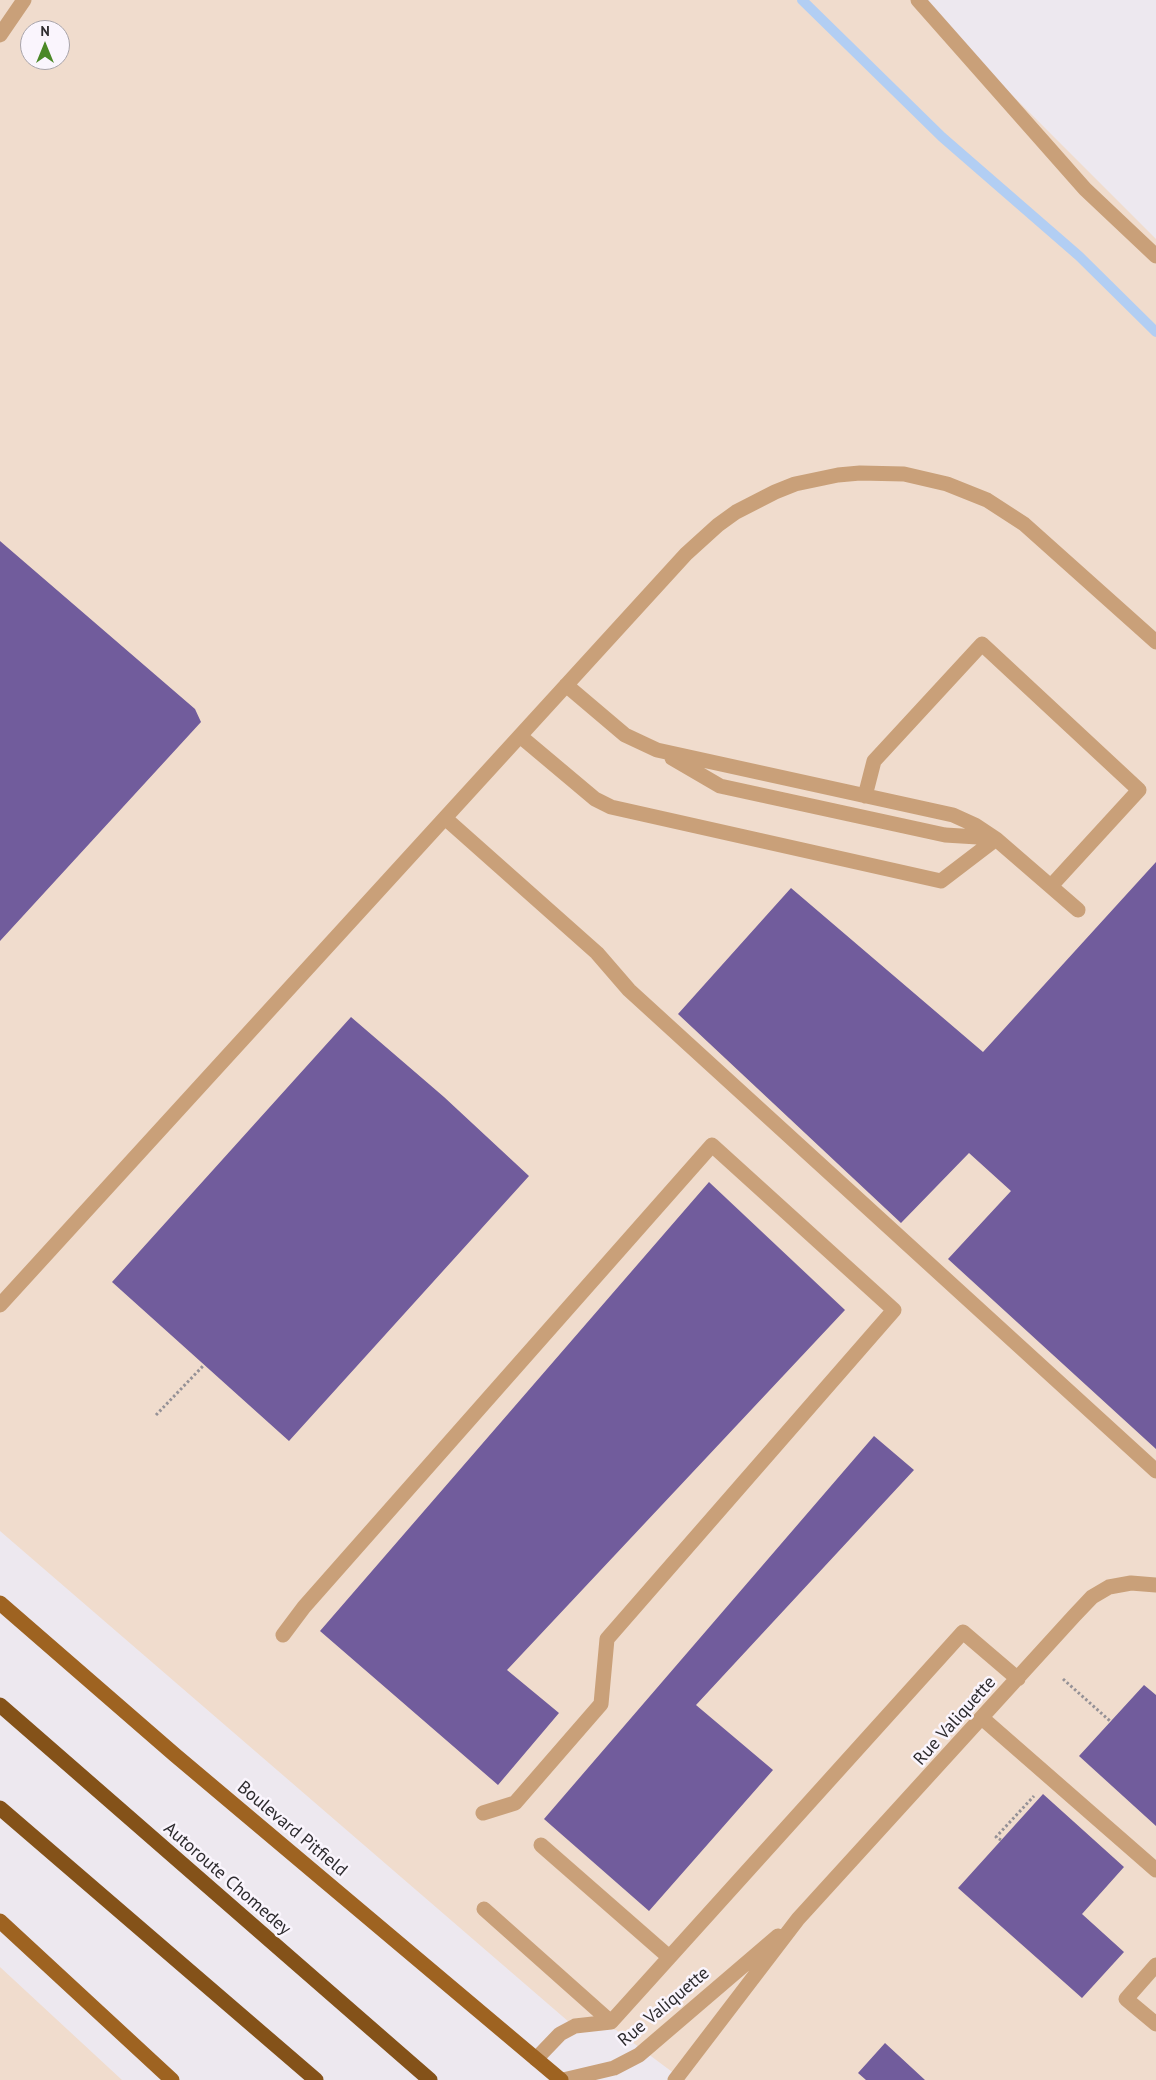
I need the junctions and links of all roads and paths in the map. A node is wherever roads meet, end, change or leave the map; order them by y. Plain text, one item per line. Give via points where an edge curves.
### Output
1 (24, 0) edge
2 (918, 0) edge
3 (0, 35) edge
4 (1156, 256) edge
5 (1156, 642) edge
6 (566, 685) junction
7 (520, 736) junction
8 (658, 750) junction
9 (865, 796) junction
10 (445, 818) junction
11 (996, 839) junction
12 (1051, 886) junction
13 (1078, 910) dead end
14 (0, 1305) edge
15 (203, 1366) dead end
16 (156, 1415) dead end
17 (1156, 1472) edge
18 (1156, 1585) edge
19 (0, 1603) edge
20 (283, 1636) dead end
21 (1018, 1679) junction
22 (1063, 1679) dead end
23 (0, 1705) edge
24 (982, 1718) junction
25 (1110, 1721) dead end
26 (1039, 1791) dead end
27 (0, 1808) edge
28 (483, 1813) dead end
29 (1001, 1840) dead end
30 (541, 1845) dead end
31 (1156, 1870) edge
32 (484, 1909) dead end
33 (798, 1919) junction
34 (0, 1921) edge
35 (669, 1957) junction
36 (1156, 1965) edge
37 (714, 1990) junction
38 (732, 2006) junction
39 (610, 2022) junction
40 (1156, 2024) edge
41 (536, 2059) junction
42 (172, 2080) edge
43 (316, 2080) edge
44 (430, 2080) edge
45 (562, 2080) edge
46 (675, 2080) edge

1 - 3 street
2 - 4 street via 1085,188
5 - 6 street via 1041,538 987,500 925,478 860,473 788,487 755,501 718,525 686,554
6 - 7 street
6 - 8 street via 625,735
7 - 10 street
7 - 11 street via 595,799 611,807 932,879 941,880
8 - 9 street
8 - 11 street via 720,786 945,835
9 - 11 street via 953,816
9 - 12 street via 874,761 982,644 1140,790
10 - 14 street
10 - 17 street via 597,953 629,990
11 - 12 street
12 - 13 street
15 - 16 path
18 - 21 street, Rue Valiquette via 1131,1582 1092,1597
19 - 41 main road, Boulevard Pitfield
20 - 28 street via 304,1607 712,1145 894,1310 607,1639 601,1704 515,1803
21 - 24 street, Rue Valiquette
21 - 35 street via 962,1632
22 - 25 path
23 - 44 highway, Autoroute Chomedey
24 - 31 street
24 - 33 street, Rue Valiquette
26 - 29 path via 996,1838
27 - 43 highway
30 - 35 street
32 - 39 street
33 - 37 street, Rue Valiquette
33 - 38 street, Rue Valiquette
34 - 42 main road
35 - 39 street
36 - 40 street via 1126,1999
37 - 38 street
37 - 45 street, Rue Valiquette via 639,2055 614,2068
38 - 46 street, Rue Valiquette
39 - 41 street via 575,2026 560,2034
41 - 45 main road, Boulevard Pitfield

